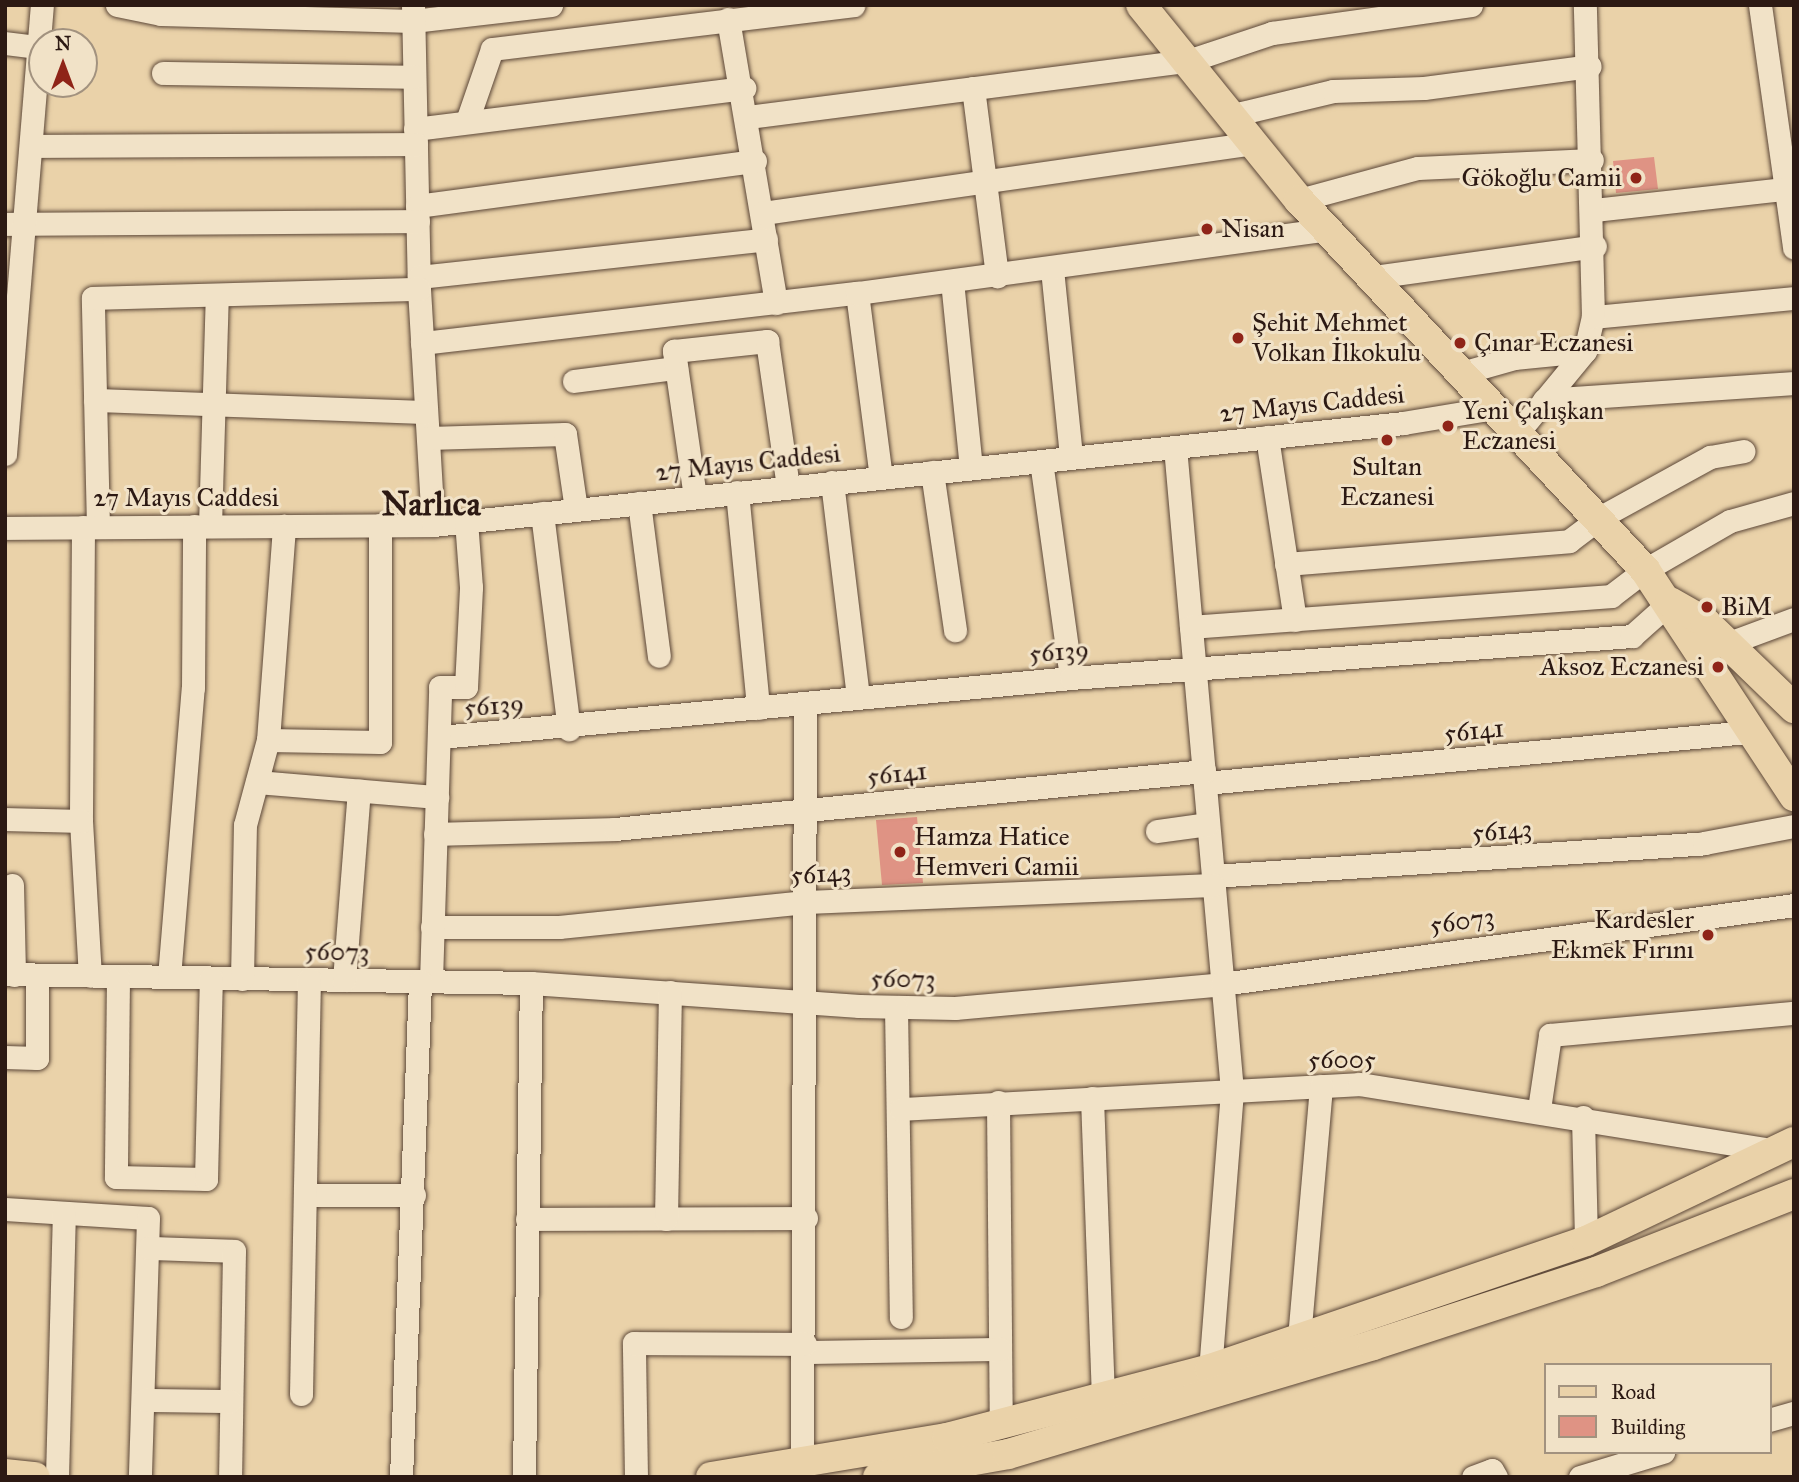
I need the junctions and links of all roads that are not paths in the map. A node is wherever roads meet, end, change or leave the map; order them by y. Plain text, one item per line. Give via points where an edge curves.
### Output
1 (42, 5) edge
2 (117, 5) edge
3 (551, 5) edge
4 (853, 5) edge
5 (1140, 5) edge
6 (1471, 5) edge
7 (1585, 5) edge
8 (1767, 6) edge
9 (413, 13) edge
10 (729, 19) junction
11 (40, 28) edge
12 (5, 43) edge
13 (28, 46) edge
14 (1188, 61) junction
15 (1590, 66) junction
16 (163, 73) dead end
17 (414, 77) junction
18 (744, 88) junction
19 (973, 88) junction
20 (1783, 90) edge
21 (36, 98) edge
22 (1233, 115) junction
23 (748, 117) junction
24 (467, 121) junction
25 (416, 136) junction
26 (1255, 143) junction
27 (33, 146) junction
28 (1592, 160) junction
29 (755, 161) junction
30 (986, 186) junction
31 (1789, 188) edge
32 (1299, 200) junction
33 (1594, 210) junction
34 (418, 214) junction
35 (762, 214) junction
36 (16, 225) edge
37 (1325, 230) junction
38 (766, 239) junction
39 (1595, 246) junction
40 (1794, 248) edge
41 (1052, 268) junction
42 (997, 275) junction
43 (1373, 277) junction
44 (952, 281) junction
45 (419, 283) junction
46 (858, 293) junction
47 (217, 295) junction
48 (1794, 298) edge
49 (776, 303) junction
50 (1593, 317) junction
51 (422, 344) junction
52 (1585, 351) junction
53 (676, 368) junction
54 (1458, 374) junction
55 (574, 381) dead end
56 (1794, 383) edge
57 (95, 400) junction
58 (1544, 400) junction
59 (214, 404) junction
60 (1494, 408) junction
61 (426, 412) junction
62 (1519, 431) junction
63 (1267, 437) junction
64 (428, 438) junction
65 (1175, 447) junction
66 (1743, 451) dead end
67 (5, 454) edge
68 (1071, 457) junction
69 (1041, 461) junction
70 (971, 468) junction
71 (932, 472) junction
72 (881, 477) junction
73 (832, 482) junction
74 (788, 487) junction
75 (737, 492) junction
76 (695, 497) junction
77 (639, 503) junction
78 (1794, 503) edge
79 (576, 509) junction
80 (542, 513) junction
81 (1599, 517) junction
82 (466, 521) junction
83 (433, 524) junction
84 (380, 525) junction
85 (202, 526) junction
86 (284, 526) junction
87 (90, 527) junction
88 (5, 528) edge
89 (1286, 564) junction
90 (1645, 570) junction
91 (1670, 602) junction
92 (1794, 619) edge
93 (1294, 620) junction
94 (1191, 627) junction
95 (955, 630) dead end
96 (1728, 643) junction
97 (659, 656) dead end
98 (1195, 672) junction
99 (1766, 676) junction
100 (1071, 678) junction
101 (858, 697) junction
102 (805, 703) junction
103 (1732, 705) junction
104 (758, 708) junction
105 (1794, 708) edge
106 (569, 729) junction
107 (1748, 732) junction
108 (440, 737) junction
109 (268, 740) junction
110 (1204, 777) junction
111 (257, 782) junction
112 (1785, 785) edge
113 (359, 791) junction
114 (437, 797) junction
115 (805, 812) junction
116 (5, 819) edge
117 (1794, 820) edge
118 (81, 821) junction
119 (1208, 824) junction
120 (1794, 826) edge
121 (1157, 831) dead end
122 (435, 834) junction
123 (1213, 881) junction
124 (12, 885) dead end
125 (806, 902) junction
126 (1794, 905) edge
127 (432, 927) junction
128 (9, 974) edge
129 (37, 975) junction
130 (90, 976) junction
131 (118, 976) junction
132 (169, 977) junction
133 (211, 978) junction
134 (242, 979) junction
135 (309, 979) junction
136 (344, 980) junction
137 (425, 981) junction
138 (531, 983) junction
139 (1222, 985) junction
140 (670, 992) junction
141 (807, 1002) junction
142 (896, 1007) junction
143 (1794, 1013) edge
144 (5, 1057) edge
145 (1321, 1086) junction
146 (1231, 1091) junction
147 (1091, 1098) junction
148 (998, 1102) junction
149 (901, 1109) junction
150 (1539, 1109) junction
151 (1583, 1117) junction
152 (1789, 1144) edge
153 (1794, 1182) edge
154 (1794, 1194) edge
155 (306, 1195) junction
156 (414, 1195) junction
157 (5, 1209) edge
158 (64, 1213) junction
159 (806, 1218) junction
160 (527, 1219) junction
161 (666, 1219) junction
162 (1586, 1241) junction
163 (149, 1248) junction
164 (901, 1317) dead end
165 (1299, 1338) junction
166 (805, 1348) junction
167 (1000, 1349) junction
168 (1210, 1369) junction
169 (301, 1394) dead end
170 (1103, 1397) junction
171 (144, 1401) junction
172 (230, 1401) junction
173 (1794, 1413) edge
174 (1771, 1419) edge
175 (1001, 1424) junction
176 (1656, 1454) edge
177 (803, 1462) junction
178 (5, 1474) edge
179 (35, 1477) edge
180 (57, 1477) edge
181 (140, 1477) edge
182 (230, 1477) edge
183 (401, 1477) edge
184 (524, 1477) edge
185 (636, 1477) edge
186 (711, 1477) edge
187 (878, 1477) edge
188 (1473, 1477) edge
189 (1496, 1477) edge
190 (1580, 1477) edge

1 - 11 street
2 - 9 street via 162,14
3 - 9 street
4 - 10 street
5 - 14 main road
6 - 14 street via 1272,33
7 - 15 street
8 - 20 street
9 - 17 street
10 - 18 street
10 - 24 street via 492,49
12 - 13 street
14 - 19 street
14 - 22 main road
15 - 22 street via 1424,88 1333,91
15 - 28 street
16 - 17 street
17 - 25 street
18 - 23 street
18 - 24 street
19 - 23 street
19 - 30 street
20 - 31 street
21 - 27 street
22 - 26 main road
23 - 29 street
24 - 25 street
25 - 27 street
25 - 34 street
26 - 30 street
26 - 32 main road
27 - 36 street
28 - 32 street via 1418,168
28 - 33 street
29 - 34 street
29 - 35 street
30 - 35 street
30 - 42 street
31 - 33 street
31 - 40 street
32 - 37 main road
33 - 39 street
34 - 36 street
34 - 45 street
35 - 38 street
36 - 67 street
37 - 41 street
37 - 43 main road
38 - 45 street
38 - 49 street
39 - 43 street
39 - 50 street
41 - 42 street
41 - 68 street
42 - 44 street
43 - 54 main road
44 - 46 street
44 - 70 street
45 - 47 street
45 - 51 street
46 - 49 street
46 - 72 street
47 - 57 street via 93,298
47 - 59 street
48 - 50 street
49 - 51 street
50 - 52 street
51 - 61 street
52 - 54 street via 1514,358
52 - 58 street
53 - 55 street
53 - 74 street via 674,351 767,341
53 - 76 street
54 - 60 main road
56 - 58 street
57 - 59 street
57 - 87 street
58 - 62 street
59 - 61 street
59 - 85 street
60 - 62 main road
60 - 63 street, 27 Mayıs Caddesi
61 - 64 street
62 - 81 main road
63 - 65 street, 27 Mayıs Caddesi
63 - 89 street
64 - 79 street via 565,434
64 - 83 street
65 - 68 street, 27 Mayıs Caddesi
65 - 94 street
66 - 81 street via 1710,457
68 - 69 street, 27 Mayıs Caddesi
69 - 70 street, 27 Mayıs Caddesi
69 - 100 street
70 - 71 street, 27 Mayıs Caddesi
71 - 72 street, 27 Mayıs Caddesi
71 - 95 street
72 - 73 street, 27 Mayıs Caddesi
73 - 74 street, 27 Mayıs Caddesi
73 - 101 street
74 - 75 street, 27 Mayıs Caddesi
75 - 76 street, 27 Mayıs Caddesi
75 - 104 street
76 - 77 street, 27 Mayıs Caddesi
77 - 79 street, 27 Mayıs Caddesi
77 - 97 street
78 - 90 street via 1730,521
79 - 80 street, 27 Mayıs Caddesi
80 - 82 street, 27 Mayıs Caddesi
80 - 106 street
81 - 89 street via 1569,541
81 - 90 main road
82 - 83 street, 27 Mayıs Caddesi
82 - 108 street via 471,587 466,687 440,687
83 - 84 street, 27 Mayıs Caddesi
84 - 86 street, 27 Mayıs Caddesi
84 - 109 street via 380,742
85 - 86 street, 27 Mayıs Caddesi
85 - 87 street, 27 Mayıs Caddesi
85 - 132 street
86 - 109 street
87 - 88 street, 27 Mayıs Caddesi
87 - 118 street
89 - 93 street
90 - 91 main road
90 - 93 street via 1612,596
91 - 96 main road via 1705,621
91 - 98 street, 56139 via 1632,636
91 - 103 main road
92 - 96 street
93 - 94 street
94 - 98 street
96 - 99 main road
98 - 100 street, 56139
98 - 110 street
99 - 103 main road via 1751,680
99 - 105 main road
100 - 101 street, 56139
101 - 102 street, 56139
102 - 104 street, 56139
102 - 115 street
103 - 107 main road
104 - 106 street, 56139
106 - 108 street, 56139
107 - 110 street, 56141
107 - 112 main road
108 - 114 street
109 - 111 street
110 - 115 street, 56141
110 - 119 street
111 - 113 street
111 - 134 street via 245,825
112 - 117 main road
113 - 114 street
113 - 136 street
114 - 122 street
115 - 122 street, 56141 via 615,829
115 - 125 street
116 - 118 street
118 - 130 street
119 - 121 street
119 - 123 street
120 - 123 street, 56143 via 1704,843
122 - 127 street
123 - 125 street, 56143
123 - 139 street
124 - 128 street
125 - 127 street, 56143 via 559,927
125 - 141 street
126 - 139 street, 56073
127 - 137 street
128 - 129 street, 56073
129 - 130 street, 56073
129 - 144 street via 37,1058
130 - 131 street, 56073
131 - 132 street, 56073
131 - 133 street via 116,1177 206,1179
132 - 133 street, 56073
133 - 134 street, 56073
134 - 135 street, 56073
135 - 136 street, 56073
135 - 155 street
136 - 137 street, 56073
137 - 138 street, 56073
137 - 156 street
138 - 140 street, 56073
138 - 160 street
139 - 142 street, 56073 via 955,1008
139 - 146 street
140 - 141 street, 56073
140 - 161 street
141 - 142 street, 56073
141 - 159 street
142 - 149 street
143 - 150 street via 1550,1035
145 - 146 street, 56005
145 - 150 street, 56005 via 1359,1084
145 - 165 street
146 - 147 street, 56005
146 - 168 street
147 - 148 street, 56005
147 - 170 street
148 - 149 street, 56005
148 - 167 street
149 - 164 street
150 - 151 street, 56005
151 - 152 street, 56005
151 - 162 street
152 - 153 main road
152 - 162 main road
154 - 187 main road via 1596,1272 1373,1345 1008,1454
155 - 156 street
155 - 169 street
156 - 183 street
157 - 158 street
158 - 163 street via 148,1218
158 - 180 street
159 - 161 street
159 - 166 street
160 - 161 street
160 - 184 street
162 - 165 main road
163 - 171 street
163 - 172 street via 234,1251
165 - 168 main road
166 - 167 street
166 - 177 street
166 - 185 street via 634,1343
167 - 175 street
168 - 170 main road
170 - 175 main road
171 - 172 street
171 - 181 street
172 - 182 street
173 - 174 street
175 - 177 main road
176 - 190 street
177 - 186 main road
178 - 179 main road
188 - 189 street via 1492,1470

